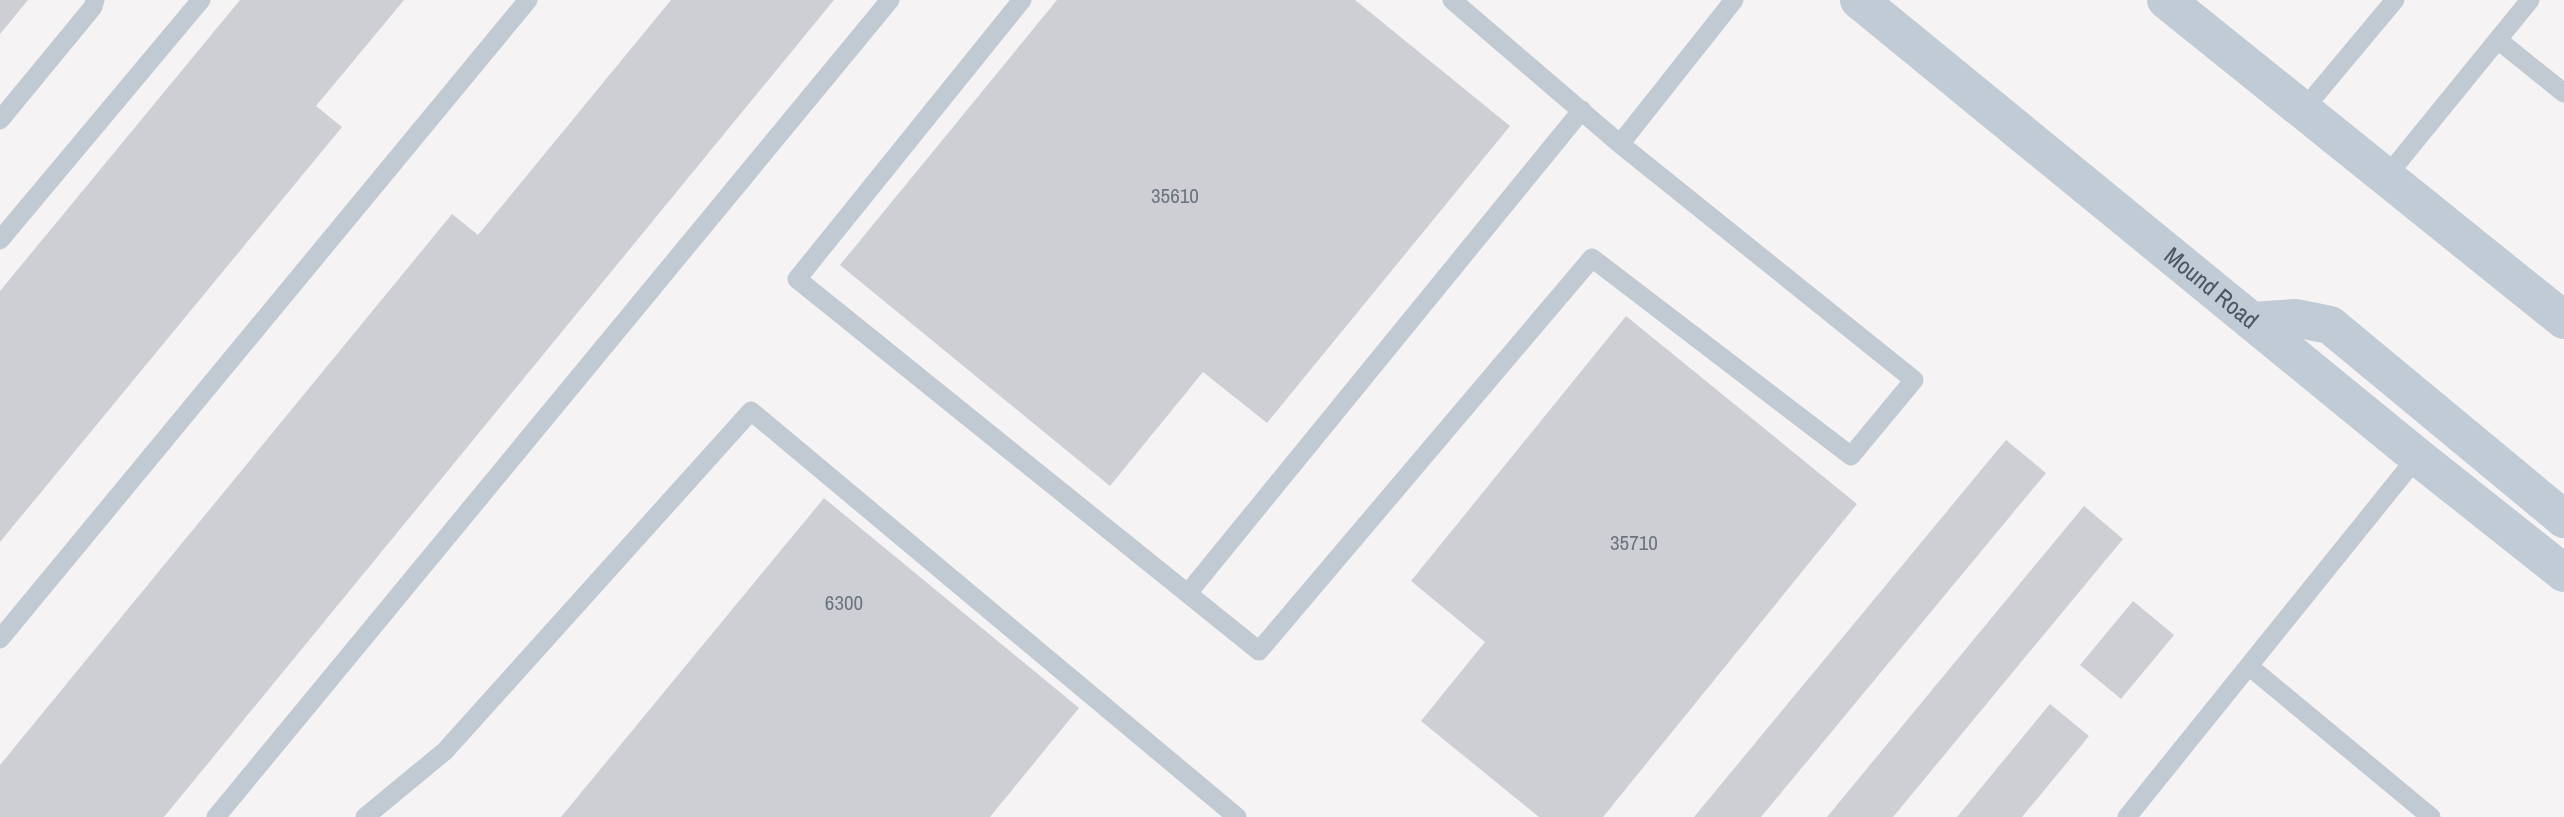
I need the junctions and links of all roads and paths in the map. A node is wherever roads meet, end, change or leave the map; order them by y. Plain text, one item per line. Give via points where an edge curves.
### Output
1 (95, 0) edge
2 (201, 0) edge
3 (528, 0) edge
4 (890, 0) edge
5 (1022, 0) edge
6 (1452, 0) edge
7 (1734, 0) edge
8 (1859, 0) edge
9 (2166, 0) edge
10 (2395, 0) edge
11 (2530, 0) edge
12 (2498, 40) junction
13 (2564, 93) edge
14 (1582, 110) junction
15 (2303, 110) junction
16 (0, 120) edge
17 (1620, 144) junction
18 (2386, 177) junction
19 (0, 240) edge
20 (2564, 320) edge
21 (2252, 321) junction
22 (2417, 457) junction
23 (2564, 519) edge
24 (2564, 573) edge
25 (1188, 593) junction
26 (0, 639) edge
27 (2250, 667) junction
28 (216, 817) edge
29 (365, 817) edge
30 (1237, 817) edge
31 (2127, 817) edge
32 (2431, 817) edge

1 - 16 lane
2 - 19 lane
3 - 26 lane
4 - 28 lane
5 - 25 lane via 797,279
6 - 14 lane
7 - 17 lane
8 - 21 main road, Mound Road
9 - 15 main road
10 - 15 lane
11 - 12 lane
12 - 13 lane
12 - 18 lane
14 - 17 lane
14 - 25 lane
15 - 18 main road
17 - 25 lane via 1914,380 1851,456 1592,258 1259,651
18 - 20 main road
21 - 22 main road, Mound Road
21 - 23 main road via 2295,318 2330,325
22 - 24 main road, Mound Road
22 - 27 lane
27 - 31 lane
27 - 32 lane
29 - 30 lane via 445,751 751,411

